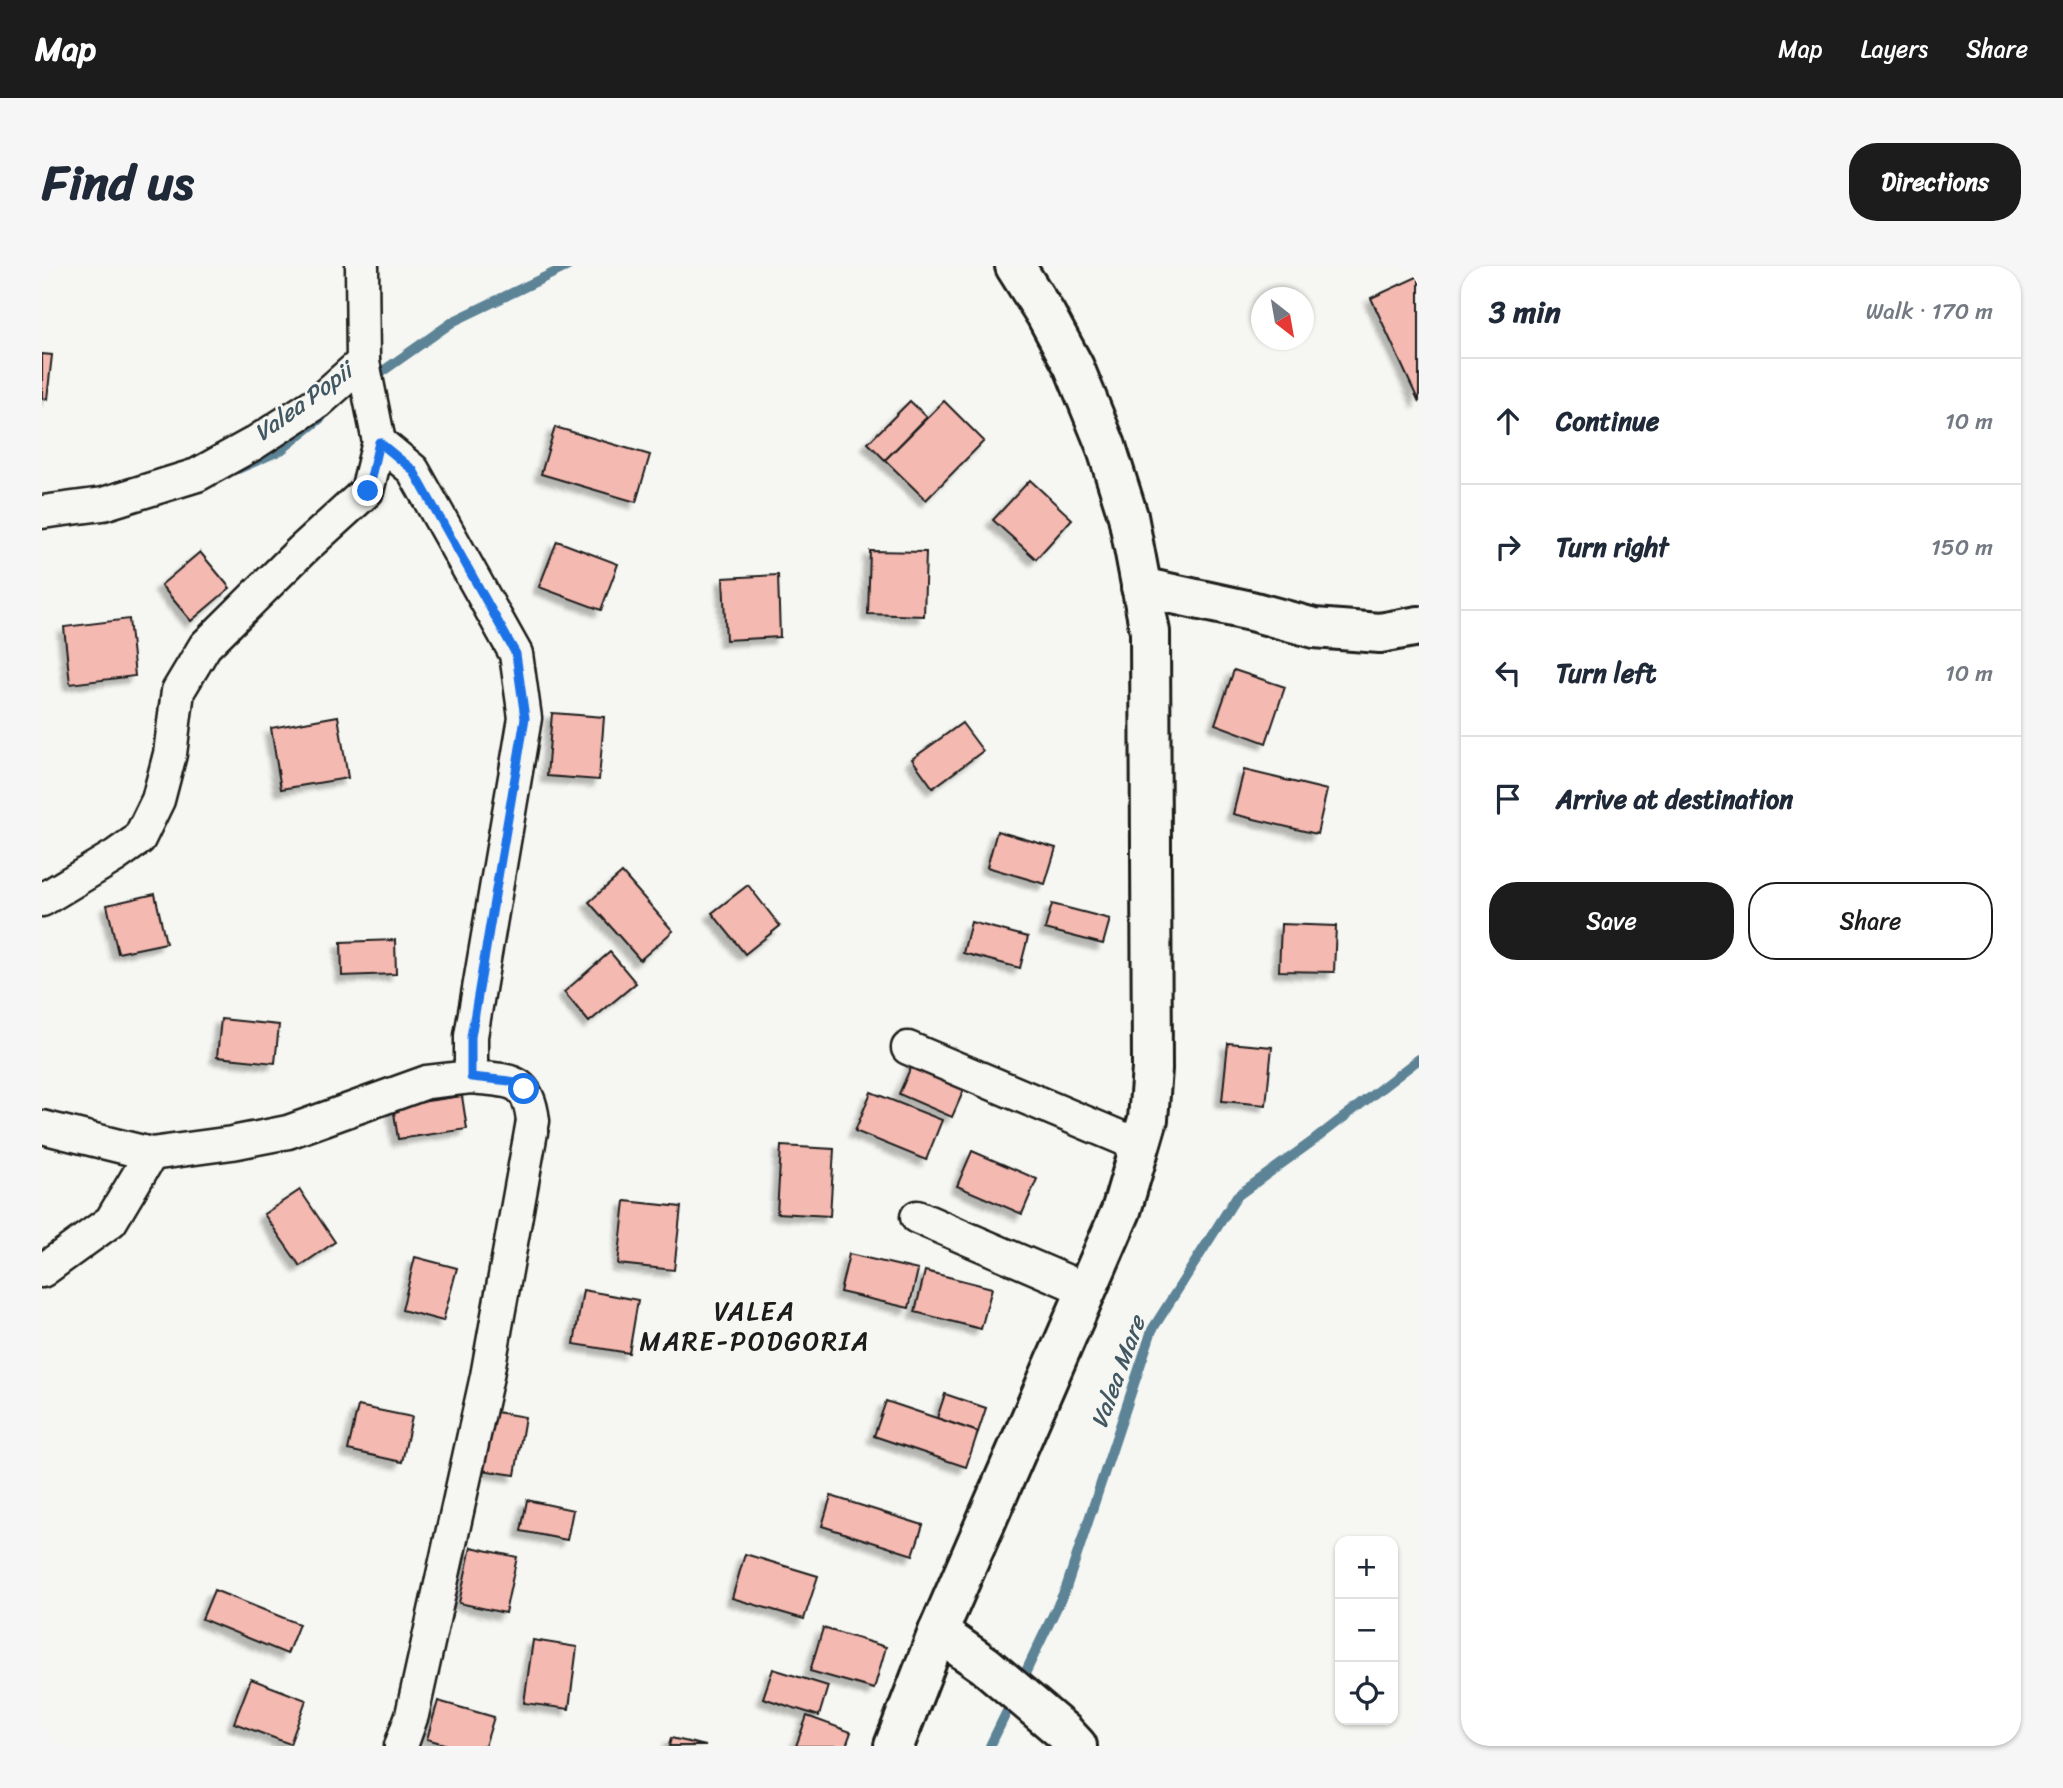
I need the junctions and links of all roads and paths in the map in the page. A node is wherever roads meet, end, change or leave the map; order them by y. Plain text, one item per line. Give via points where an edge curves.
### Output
1 (362, 266) edge
2 (1015, 266) edge
3 (366, 375) junction
4 (379, 442) junction
5 (42, 512) edge
6 (1141, 587) junction
7 (1419, 626) edge
8 (42, 900) edge
9 (908, 1048) dead end
10 (471, 1077) junction
11 (42, 1127) edge
12 (1141, 1146) junction
13 (151, 1154) junction
14 (917, 1217) dead end
15 (42, 1271) edge
16 (1087, 1290) junction
17 (938, 1632) junction
18 (401, 1746) edge
19 (894, 1746) edge
20 (1077, 1746) edge

1 - 3 street
2 - 6 main road via 1074,367 1106,446 1128,516
3 - 4 street
3 - 5 street via 197,475 103,503
4 - 8 street via 368,491 205,646 178,691 170,754 158,800 139,839
4 - 10 street via 413,470 516,654 525,718 471,1037
6 - 7 main road via 1314,628 1380,633
6 - 12 main road via 1150,632 1152,1069
9 - 12 street
10 - 13 street via 427,1082 288,1132
10 - 18 street via 510,1081 524,1089 533,1121 487,1376 412,1715
11 - 13 street
12 - 16 main road via 1121,1211
13 - 15 street via 111,1221
14 - 16 street
16 - 17 main road
17 - 19 main road
17 - 20 main road

